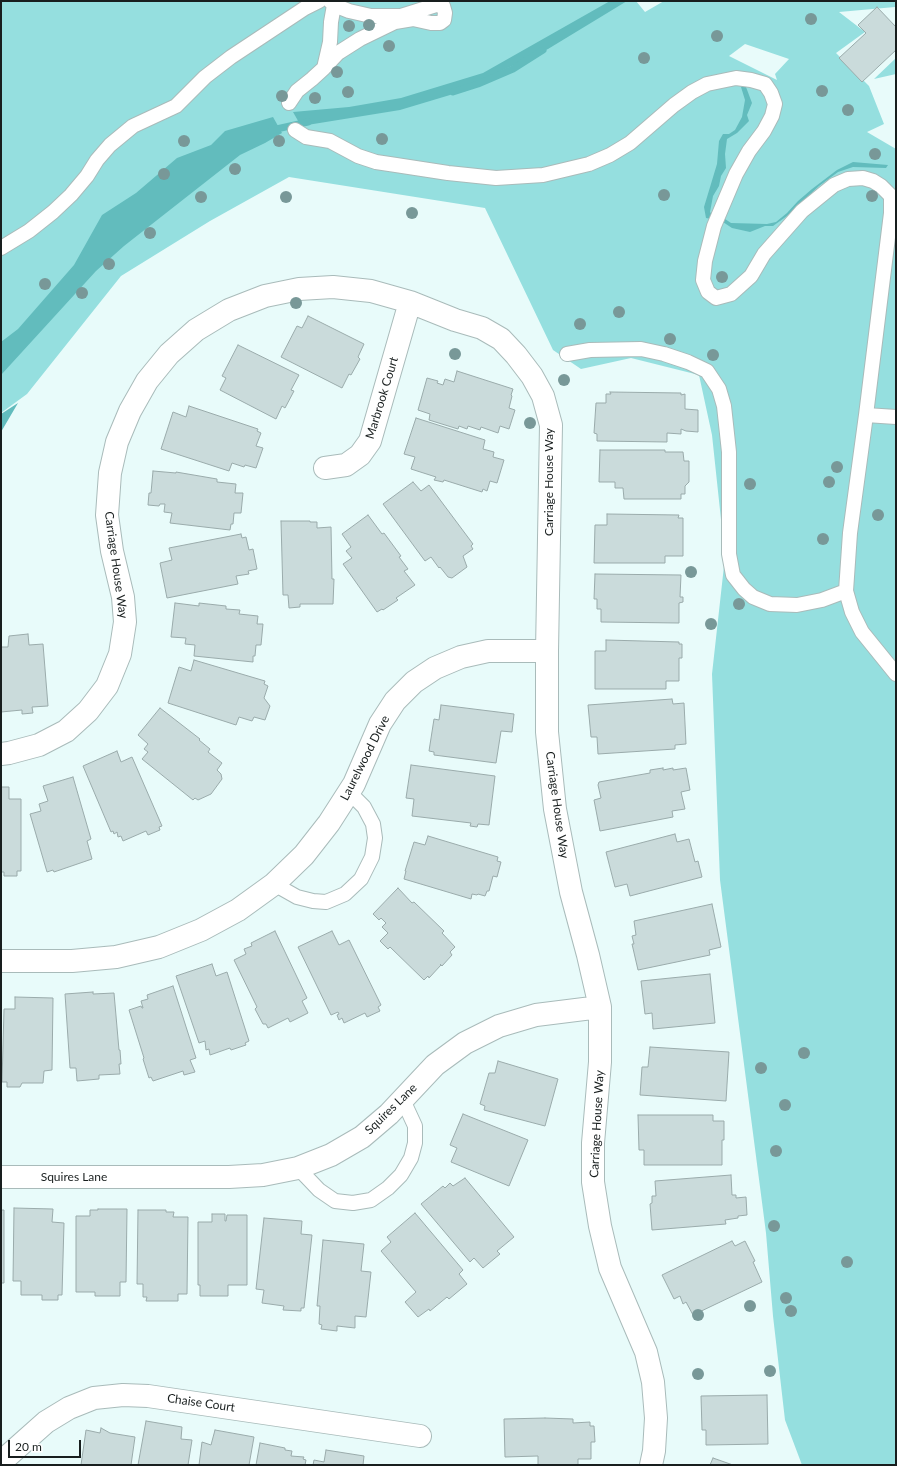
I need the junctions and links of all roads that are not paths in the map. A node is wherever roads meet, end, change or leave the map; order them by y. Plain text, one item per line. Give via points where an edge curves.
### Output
1 (319, 1) edge
2 (332, 3) edge
3 (324, 68) junction
4 (289, 103) dead end
5 (295, 130) dead end
6 (893, 190) edge
7 (1, 248) edge
8 (410, 302) junction
9 (567, 354) dead end
10 (866, 415) junction
11 (896, 417) edge
12 (325, 468) dead end
13 (846, 591) junction
14 (547, 651) junction
15 (896, 674) edge
16 (1, 754) edge
17 (349, 792) junction
18 (274, 884) junction
19 (1, 960) edge
20 (600, 1007) junction
21 (403, 1100) junction
22 (298, 1168) junction
23 (1, 1177) edge
24 (420, 1436) dead end
25 (1, 1462) edge
26 (651, 1465) edge

1 - 7 lane via 226,60 176,106 133,126 110,145 71,195 53,212
2 - 3 lane via 330,42
2 - 3 lane via 349,11 371,16 401,16 436,6 443,6 445,13 444,20 440,23 413,19 395,22 360,38 338,53
3 - 4 lane via 297,91
5 - 6 lane via 306,137 330,141 358,156 396,166 496,178 543,175 589,164 610,155 630,143 674,105 706,84 736,78 765,84 775,104 772,116 736,174 714,226 705,260 703,280 708,292 716,298 731,294 751,276 764,254 783,232 834,185 848,178 863,178
6 - 10 lane
8 - 12 street, Marbrook Court via 370,441 360,455 346,465
8 - 14 street, Carriage House Way via 482,328 501,339 532,376 543,396 551,425
8 - 16 street, Carriage House Way via 371,291 333,287 299,289 272,295 229,310 196,330 170,354 147,381 130,411 117,442 110,473 107,515 123,597 125,622 120,654 107,686 88,711 66,731 39,745
9 - 13 lane via 590,350 641,349 688,362 707,371 719,389 724,406 729,452 730,554 733,575 753,597 770,604 797,605 822,600
10 - 11 lane
10 - 13 lane via 850,533
13 - 15 lane via 852,612 862,632
14 - 17 street, Laurelwood Drive via 488,651 461,657 435,668 414,682 395,701 380,724
14 - 20 street, Carriage House Way via 547,732 555,809 570,892
17 - 18 street, Laurelwood Drive via 329,824 304,855
17 - 18 lane via 364,808 373,824 375,838 372,857 360,879 345,894 326,902 297,897
18 - 19 street, Laurelwood Drive via 238,910 201,930 159,946 116,957 72,961
20 - 21 street, Squires Lane via 536,1015 499,1026 465,1044 435,1065
20 - 26 street, Carriage House Way via 600,1062 593,1143 593,1182 610,1268 646,1352 653,1382 656,1418
21 - 22 street, Squires Lane via 362,1137 331,1155
21 - 22 lane via 415,1126 415,1143 411,1158 388,1188 371,1200 354,1203 335,1200 319,1190
22 - 23 street, Squires Lane via 263,1175 229,1177
24 - 25 street, Chaise Court via 148,1396 122,1395 94,1398 69,1408 46,1422

